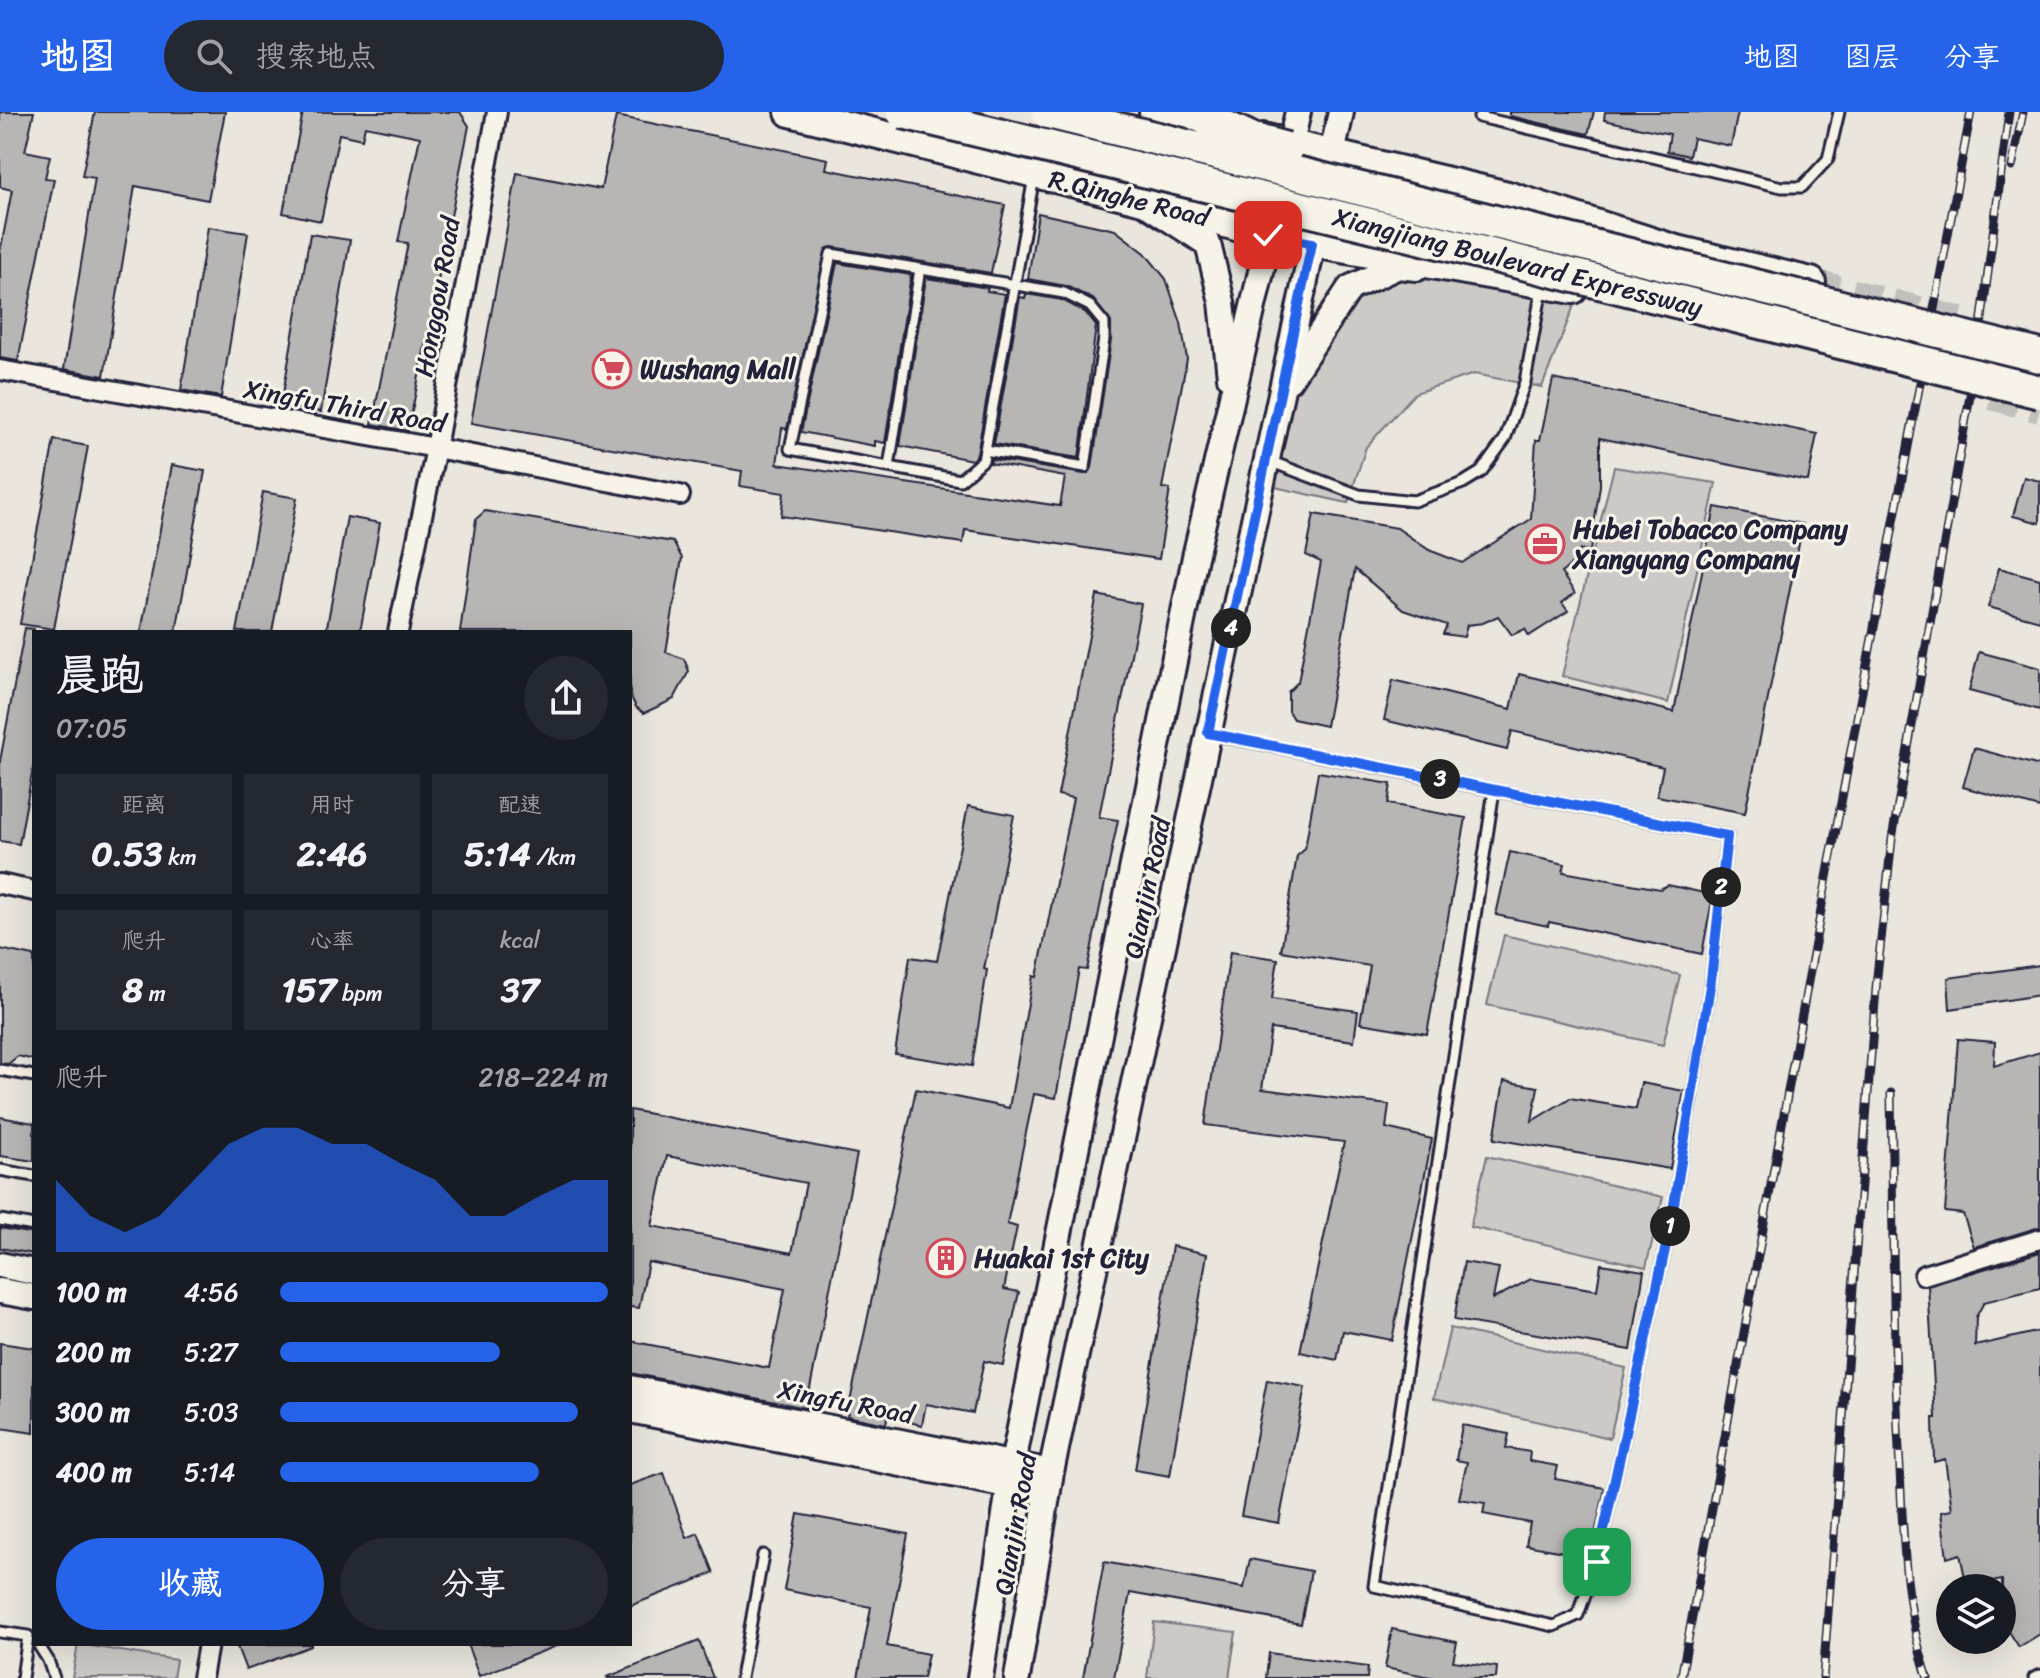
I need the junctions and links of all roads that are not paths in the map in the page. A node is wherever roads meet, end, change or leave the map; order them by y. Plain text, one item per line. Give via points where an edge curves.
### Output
1 (497, 112) edge
2 (790, 112) edge
3 (903, 112) edge
4 (1048, 112) edge
5 (1154, 112) edge
6 (1193, 112) edge
7 (1298, 112) edge
8 (1341, 112) edge
9 (1839, 112) edge
10 (1479, 117) dead end
11 (1290, 145) junction
12 (1332, 154) junction
13 (1035, 174) junction
14 (1139, 199) junction
15 (1268, 235) junction
16 (1312, 243) junction
17 (1648, 259) junction
18 (920, 269) junction
19 (1478, 273) junction
20 (1811, 282) tunnel mouth
21 (1542, 284) junction
22 (1015, 285) junction
23 (1797, 345) dead end
24 (2040, 356) edge
25 (0, 370) edge
26 (1281, 392) junction
27 (2040, 392) edge
28 (1232, 396) junction
29 (436, 448) junction
30 (985, 450) junction
31 (1266, 460) junction
32 (889, 467) junction
33 (680, 495) dead end
34 (398, 630) edge
35 (1208, 733) junction
36 (1494, 790) junction
37 (0, 884) edge
38 (32, 891) edge
39 (0, 1070) edge
40 (32, 1076) edge
41 (0, 1170) edge
42 (32, 1176) edge
43 (0, 1220) edge
44 (32, 1226) edge
45 (2040, 1239) edge
46 (0, 1265) edge
47 (32, 1272) edge
48 (1924, 1275) dead end
49 (0, 1291) edge
50 (32, 1297) edge
51 (632, 1388) edge
52 (632, 1410) edge
53 (1011, 1474) junction
54 (1049, 1483) junction
55 (763, 1555) dead end
56 (0, 1632) edge
57 (32, 1640) edge
58 (32, 1643) edge
59 (38, 1646) edge
60 (208, 1646) edge
61 (2040, 1675) edge
62 (22, 1678) edge
63 (54, 1678) edge
64 (202, 1678) edge
65 (741, 1678) edge
66 (980, 1678) edge
67 (1017, 1678) edge
68 (2034, 1678) edge

1 - 29 street, Honggou Road
2 - 13 main road, R.Qinghe Road
3 - 27 highway, Xiangjiang Boulevard Expressway, bridge
4 - 17 highway, Xiangjiang Boulevard Expressway, bridge
5 - 11 main road
6 - 17 highway, bridge via 1253,140 1502,201
7 - 11 main road, Qianjin Road
8 - 12 main road, Qianjin Road
9 - 10 lane via 1828,159 1802,187 1782,187
11 - 12 main road
11 - 15 main road, Qianjin Road
12 - 16 main road, Qianjin Road
12 - 20 main road via 1508,196 1673,249
13 - 14 main road, R.Qinghe Road
13 - 22 lane
14 - 15 main road, R.Qinghe Road
14 - 28 main road via 1208,244 1222,302
15 - 16 main road, R.Qinghe Road
15 - 28 main road, Qianjin Road
16 - 19 main road, R.Qinghe Road
16 - 26 main road, Qianjin Road
17 - 24 highway, Xiangjiang Boulevard Expressway, bridge
18 - 22 lane
18 - 32 lane
18 - 32 lane via 831,254 790,449
19 - 21 main road, R.Qinghe Road
19 - 26 main road via 1398,266 1350,288
21 - 23 main road, R.Qinghe Road
21 - 31 lane via 1525,382 1505,439 1481,472 1414,501 1359,495
22 - 30 lane
22 - 30 lane via 1064,293 1090,306 1104,323 1085,467
25 - 29 street, Xingfu Third Road
26 - 31 main road, Qianjin Road
28 - 53 main road, Qianjin Road
29 - 33 street, Xingfu Third Road
29 - 34 street, Honggou Road
30 - 32 lane via 983,460 960,480
31 - 35 main road, Qianjin Road
35 - 36 lane
35 - 54 main road, Qianjin Road
36 - 36 lane via 1727,836 1711,980 1671,1222 1601,1548 1578,1615 1554,1626 1374,1586
37 - 38 street
39 - 40 lane
41 - 42 lane
43 - 44 lane
45 - 48 street
46 - 47 main road
49 - 50 main road
51 - 53 main road, Xingfu Road
52 - 53 main road, Xingfu Road
53 - 54 main road, Xingfu Road
53 - 66 main road, Qianjin Road
54 - 67 main road, Qianjin Road
55 - 65 lane
56 - 57 lane
58 - 62 lane
59 - 63 lane
60 - 64 street
61 - 68 lane

